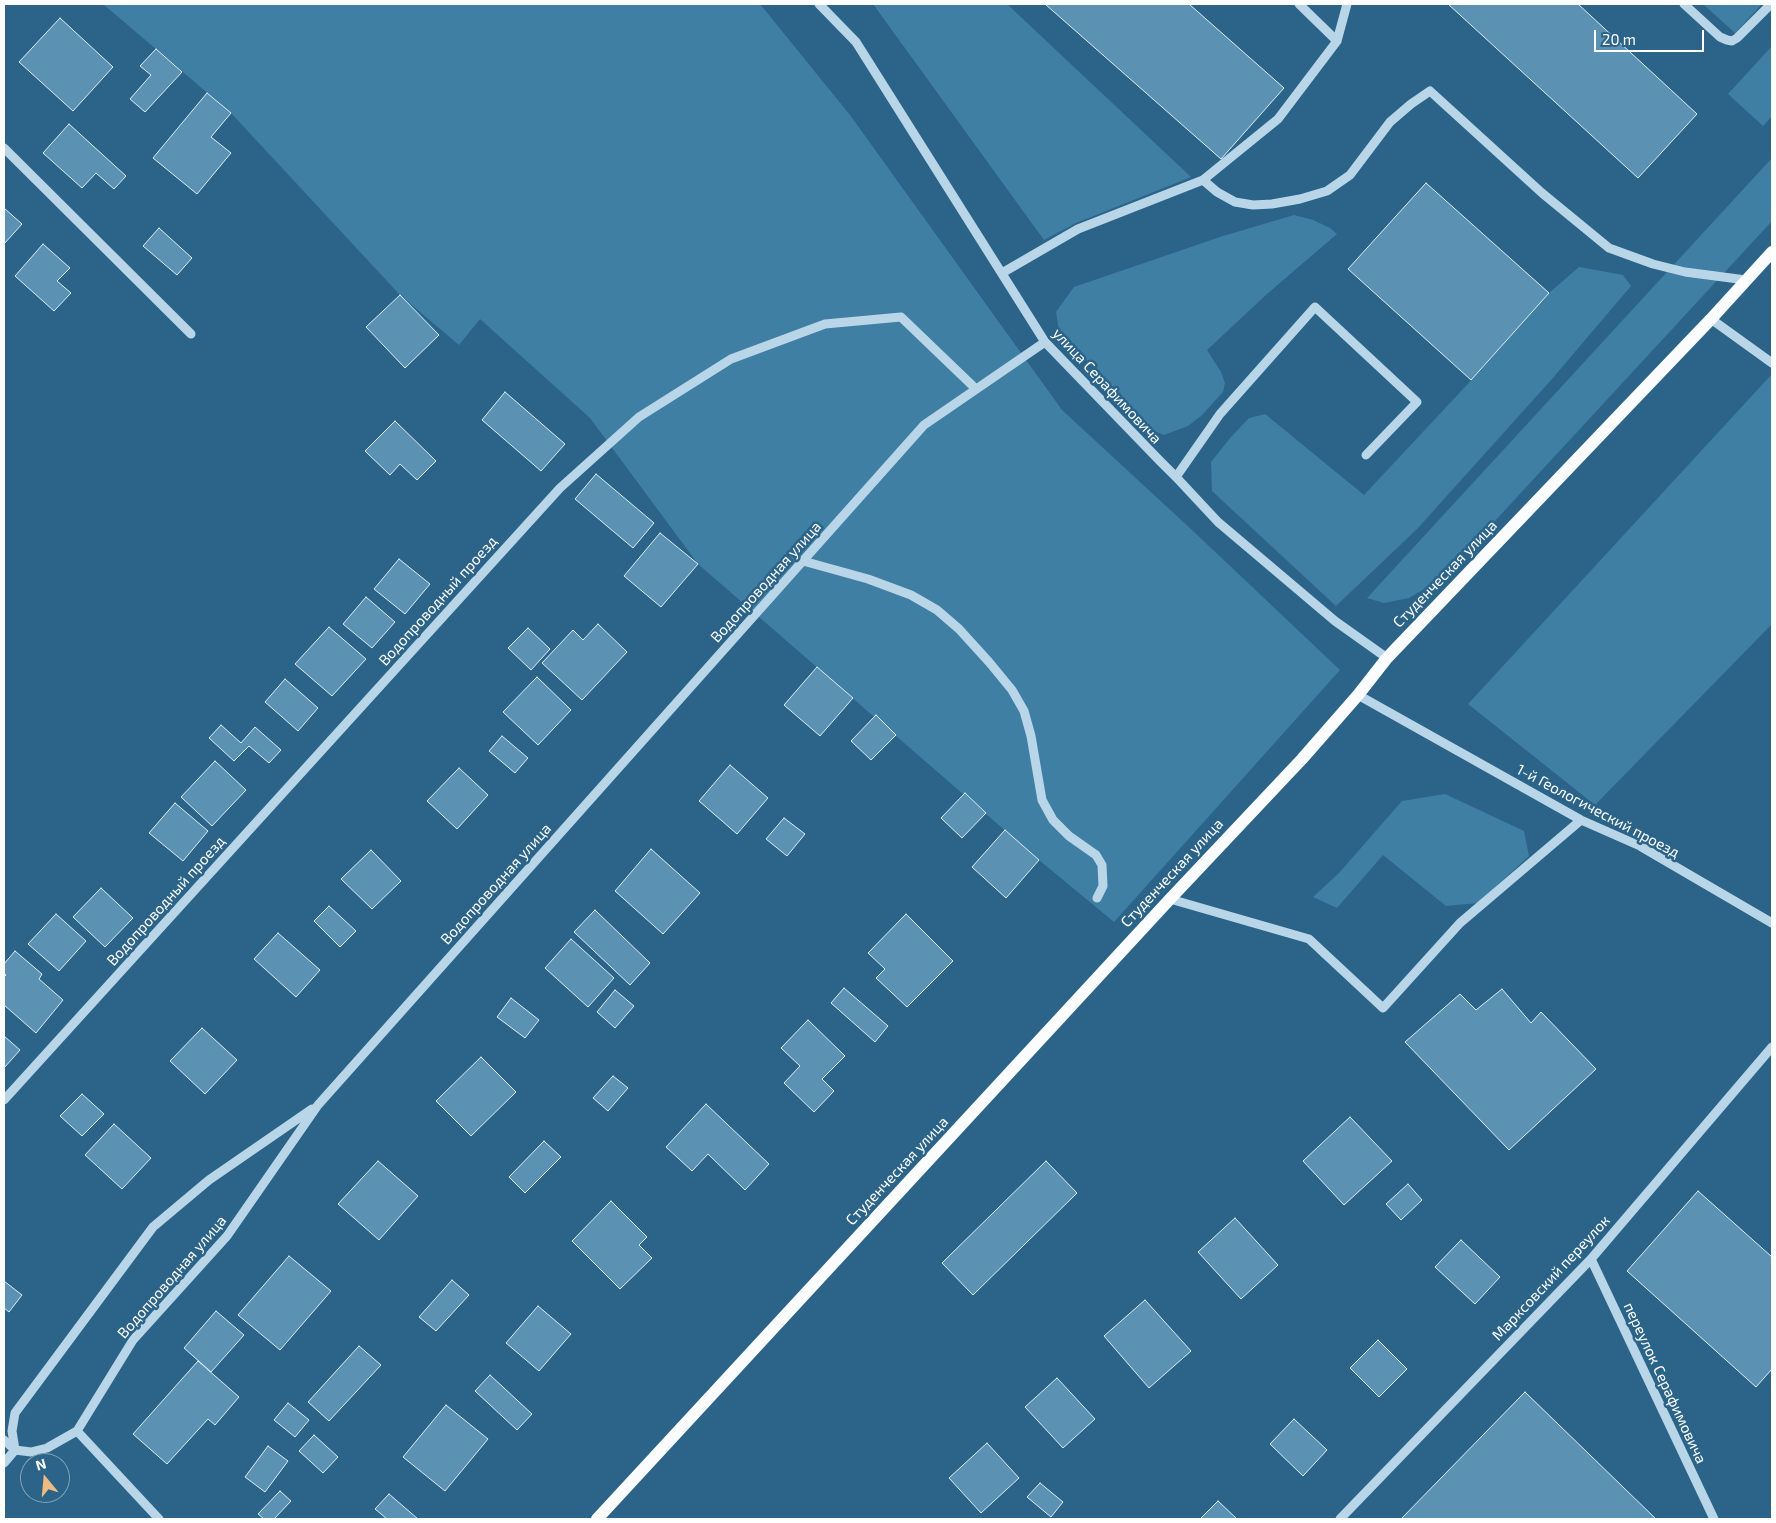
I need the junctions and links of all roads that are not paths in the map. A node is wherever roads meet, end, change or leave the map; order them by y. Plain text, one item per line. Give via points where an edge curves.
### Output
1 (819, 4) edge
2 (1299, 4) edge
3 (1347, 4) edge
4 (1684, 4) edge
5 (1770, 4) edge
6 (1337, 41) junction
7 (4, 148) edge
8 (1203, 180) junction
9 (1772, 252) edge
10 (1002, 274) junction
11 (1746, 280) junction
12 (1711, 320) junction
13 (191, 334) dead end
14 (1045, 342) junction
15 (1772, 363) edge
16 (976, 389) junction
17 (1366, 456) dead end
18 (1176, 477) junction
19 (803, 561) junction
20 (1387, 658) junction
21 (1358, 694) junction
22 (1581, 820) junction
23 (1097, 898) dead end
24 (1170, 899) junction
25 (1772, 923) edge
26 (1772, 1047) edge
27 (4, 1100) edge
28 (318, 1105) junction
29 (1590, 1259) junction
30 (77, 1431) junction
31 (4, 1440) edge
32 (15, 1450) junction
33 (4, 1463) edge
34 (159, 1519) edge
35 (597, 1519) edge
36 (1340, 1519) edge
37 (1714, 1519) edge

1 - 10 street, улица Серафимовича via 856,42
2 - 6 street
3 - 6 street
4 - 5 street via 1720,37 1732,41
6 - 8 street via 1278,119
7 - 13 street
8 - 10 street via 1078,229
8 - 11 street via 1234,202 1253,205 1300,199 1327,191 1350,175 1390,122 1430,92 1542,193 1609,248 1685,272
9 - 11 main road, Студенческая улица
10 - 14 street, улица Серафимовича
11 - 12 main road, Студенческая улица
12 - 15 street
12 - 20 main road, Студенческая улица
14 - 16 street, Водопроводная улица
14 - 18 street, улица Серафимовича
16 - 19 street, Водопроводная улица via 924,425
16 - 27 street, Водопроводный проезд via 901,317 825,324 731,359 639,417 560,488
17 - 18 street via 1417,402 1315,306 1220,414
18 - 20 street, улица Серафимовича via 1218,522 1335,621
19 - 23 street via 911,595 959,628 989,662 1024,711 1042,800 1053,820 1096,855 1102,865 1103,886
19 - 28 street, Водопроводная улица
20 - 21 main road, Студенческая улица
21 - 22 street, 1-й Геологический проезд
21 - 24 main road, Студенческая улица via 1302,759
22 - 24 street via 1460,923 1383,1008 1309,939
22 - 25 street, 1-й Геологический проезд via 1640,846
24 - 35 main road, Студенческая улица
26 - 29 street, Марксовский переулок
28 - 30 street, Водопроводная улица via 227,1236 133,1340
28 - 32 street via 209,1180 153,1227 15,1413 12,1431
29 - 36 street, Марксовский переулок
29 - 37 street, переулок Серафимовича
30 - 32 street, Водопроводная улица via 47,1448 32,1452
30 - 34 street
31 - 32 street
32 - 33 street

